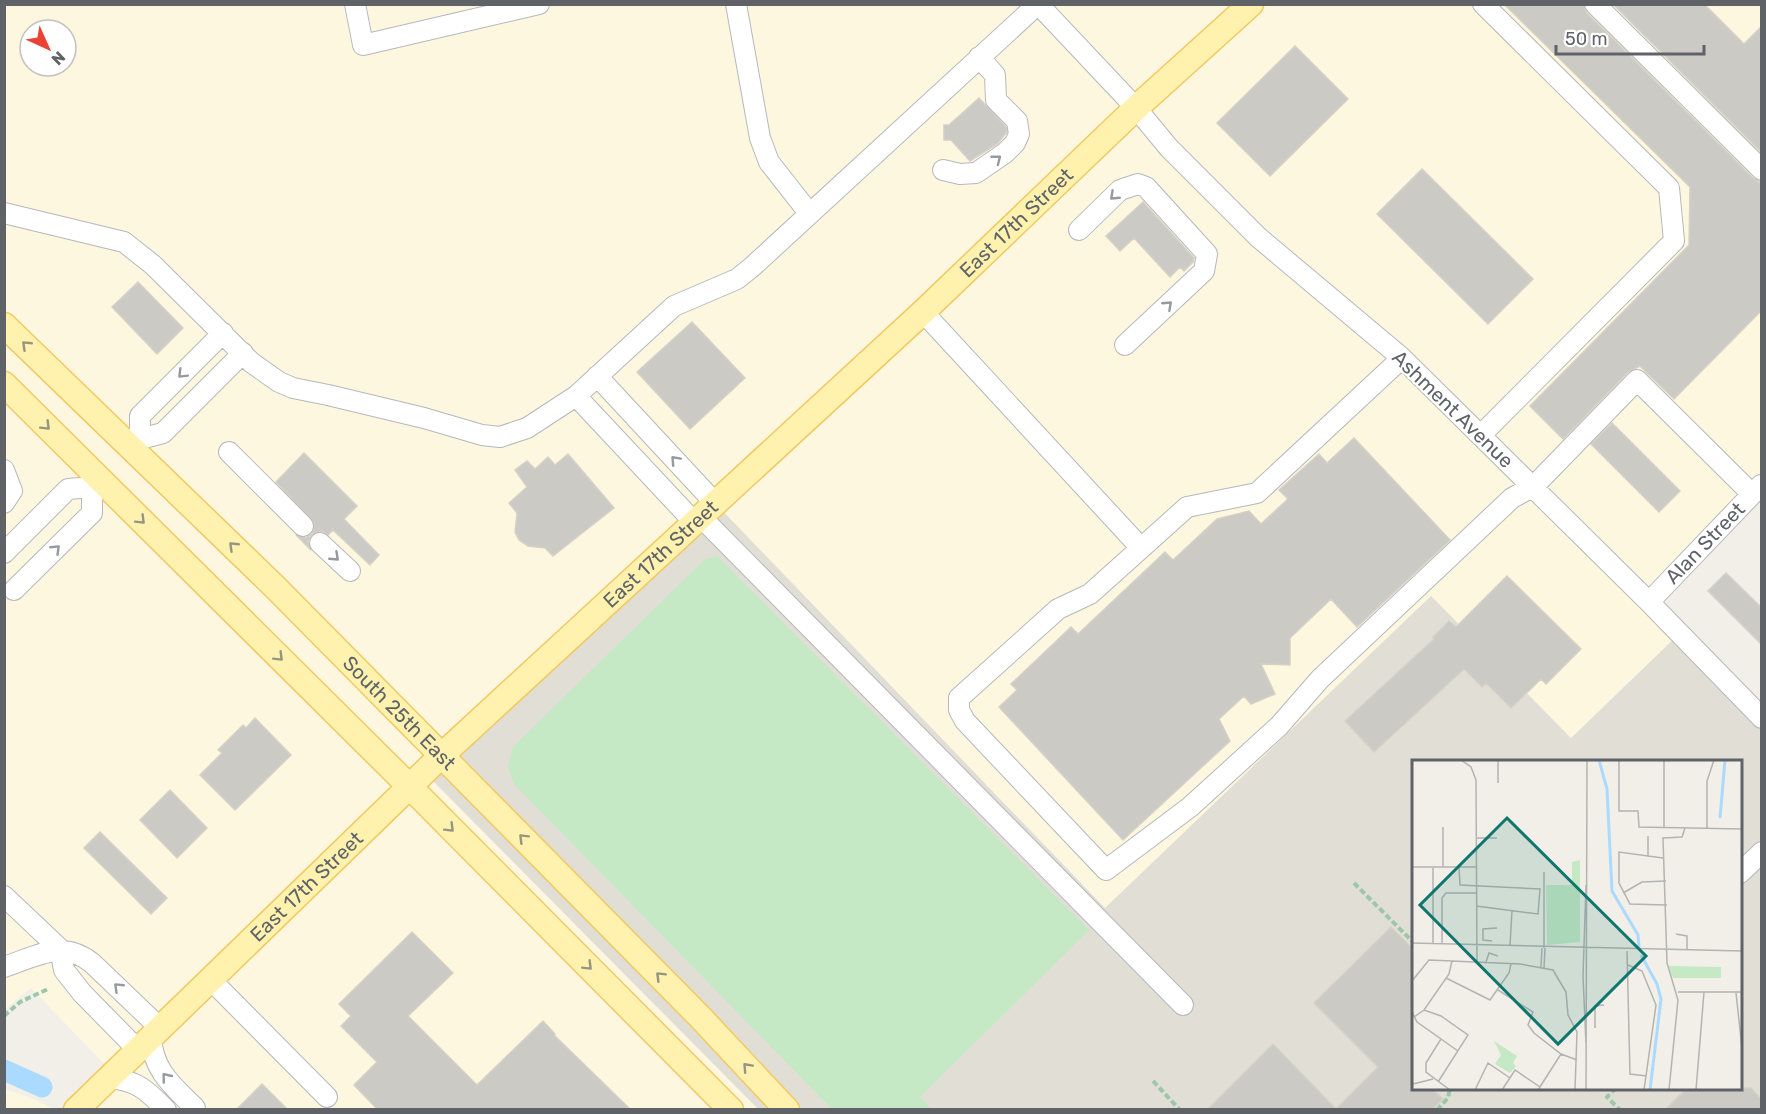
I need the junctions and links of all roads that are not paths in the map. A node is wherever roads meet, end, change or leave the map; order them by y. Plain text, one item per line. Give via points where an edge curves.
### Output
1 (355, 4) edge
2 (539, 4) edge
3 (736, 4) edge
4 (1038, 4) edge
5 (1251, 4) edge
6 (1483, 4) edge
7 (1595, 4) edge
8 (979, 57) junction
9 (1136, 108) junction
10 (944, 170) dead end
11 (1761, 170) edge
12 (4, 213) edge
13 (809, 213) junction
14 (1080, 230) dead end
15 (923, 312) junction
16 (4, 325) edge
17 (223, 333) junction
18 (1125, 345) dead end
19 (243, 353) junction
20 (1402, 358) junction
21 (597, 376) junction
22 (4, 384) edge
23 (576, 396) junction
24 (1481, 435) junction
25 (136, 444) junction
26 (229, 452) dead end
27 (4, 470) edge
28 (95, 482) junction
29 (1534, 486) junction
30 (1757, 489) edge
31 (4, 503) edge
32 (703, 513) junction
33 (303, 526) dead end
34 (320, 543) dead end
35 (1141, 548) junction
36 (4, 553) edge
37 (350, 571) dead end
38 (14, 590) dead end
39 (1649, 602) junction
40 (1761, 718) edge
41 (441, 756) junction
42 (409, 786) junction
43 (1761, 852) edge
44 (1742, 871) edge
45 (4, 896) edge
46 (60, 949) junction
47 (4, 967) edge
48 (210, 979) junction
49 (1183, 1005) dead end
50 (149, 1038) junction
51 (109, 1078) junction
52 (327, 1097) dead end
53 (195, 1108) edge
54 (76, 1110) edge
55 (166, 1110) edge
56 (730, 1110) edge
57 (787, 1110) edge

1 - 2 street via 363,45
3 - 13 street via 760,138 769,162
4 - 8 street
4 - 9 street, Ashment Avenue
5 - 9 main road, East 17th Street
6 - 24 street via 1669,188 1674,241
7 - 11 street
10 -> 8 street via 976,173 1005,153 1019,134 1017,121 996,100 995,75
8 - 13 street
9 - 15 main road, East 17th Street
9 - 20 street, Ashment Avenue via 1169,148 1258,237
12 - 17 street via 124,242
13 - 21 street via 737,279 674,306
18 -> 14 street via 1204,271 1208,254 1146,187 1138,184 1120,190
15 - 32 main road, East 17th Street
15 - 35 street
25 -> 16 main road, South 25th East
17 - 19 street
17 -> 25 street via 140,416
19 - 23 street via 279,382 293,388 482,435 500,437 527,428
19 - 25 street via 163,433
20 - 24 street, Ashment Avenue
20 - 35 street via 1257,493 1188,507
21 - 23 street
32 -> 21 street
22 -> 28 main road
23 - 32 street
24 - 29 street, Ashment Avenue
41 -> 25 main road, South 25th East
26 - 33 street
27 - 31 street via 12,490
28 - 36 street via 68,489
38 -> 28 street via 92,513
28 -> 42 main road
29 - 30 street via 1638,380
29 - 35 street via 1512,498 1320,679 1279,726 1190,807 1106,870 965,721 959,710 959,698 1058,609 1090,594
29 - 39 street, Ashment Avenue
30 - 39 street, Alan Street
32 - 41 main road, East 17th Street
32 - 49 street
34 -> 37 street
39 - 40 street, Ashment Avenue
41 - 42 main road, East 17th Street
57 -> 41 main road, South 25th East
42 - 48 main road, East 17th Street
42 -> 56 main road
43 - 44 street
45 - 46 street
46 - 47 street
50 -> 46 street via 92,963 81,954
46 - 50 street via 64,969 82,993
48 - 50 main road, East 17th Street
48 - 52 street
50 - 51 main road, East 17th Street
53 -> 50 street via 159,1069
51 - 54 main road, East 17th Street
51 - 55 street via 123,1079 144,1089

